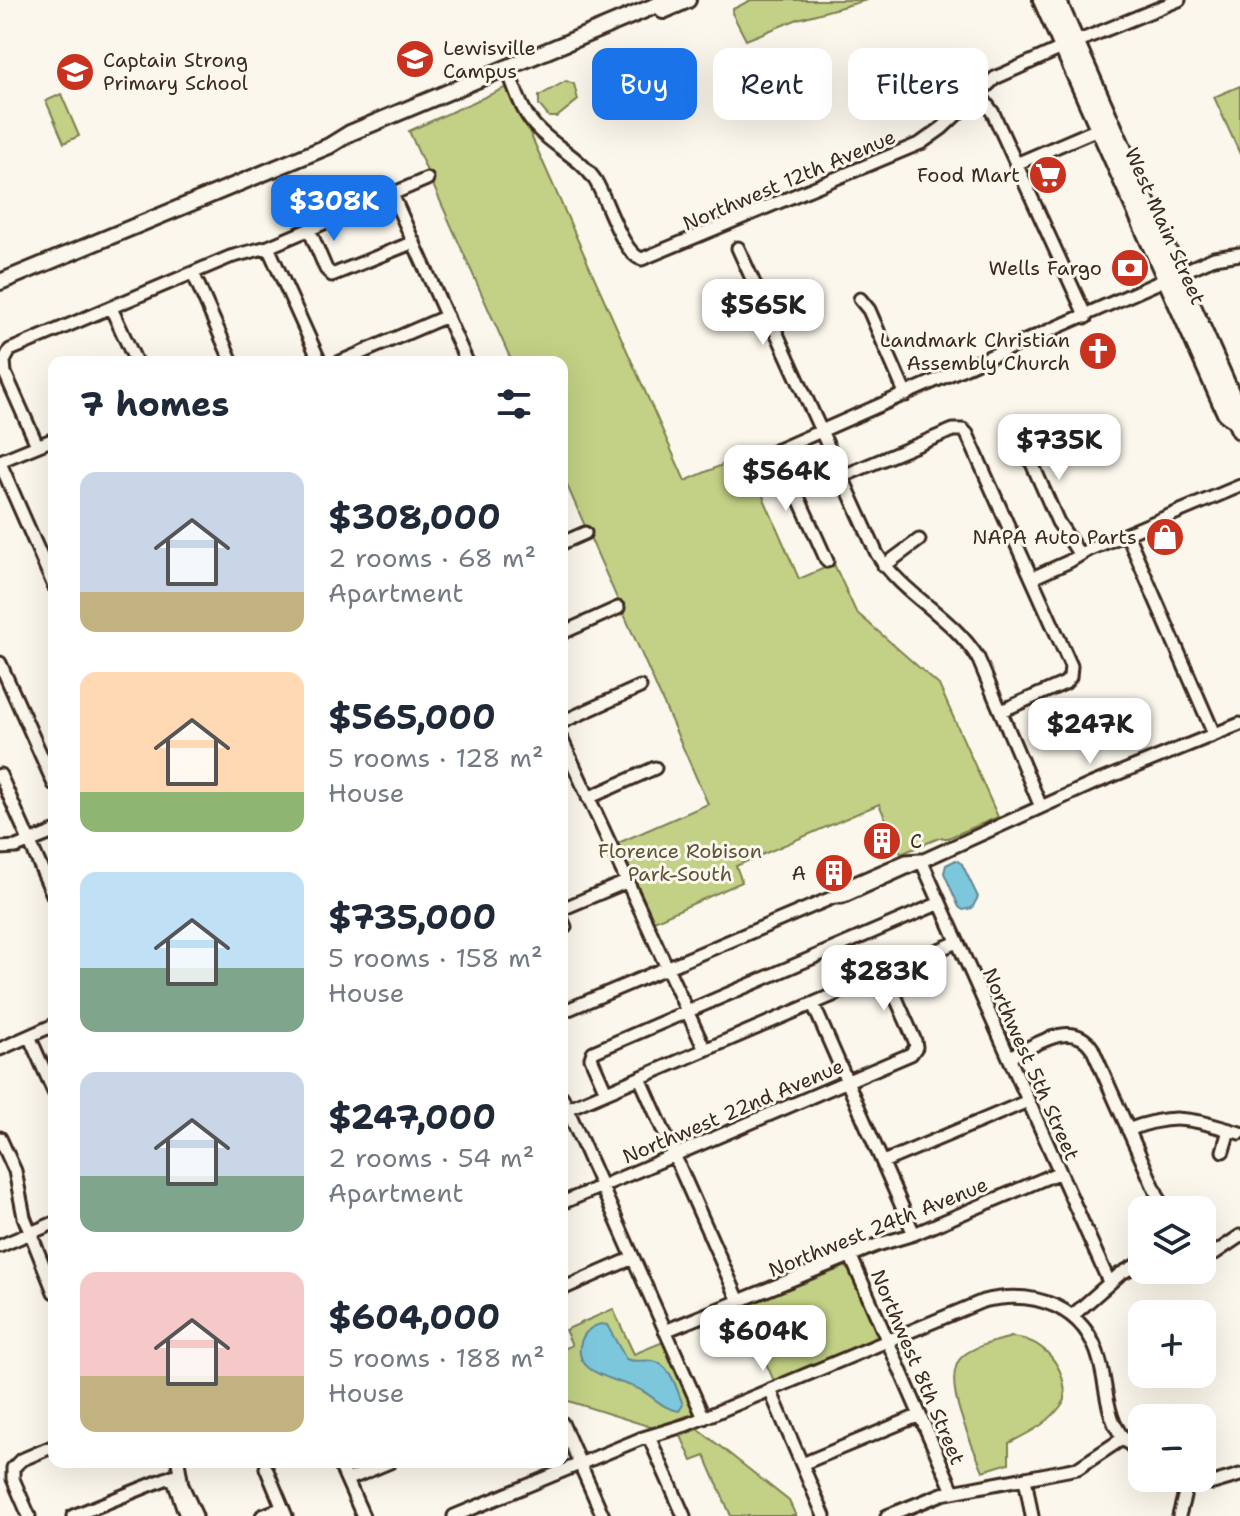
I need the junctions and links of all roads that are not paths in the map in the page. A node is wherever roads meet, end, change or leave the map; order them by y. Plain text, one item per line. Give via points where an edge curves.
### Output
1 (669, 0) edge
2 (688, 0) edge
3 (1042, 0) edge
4 (1057, 0) edge
5 (1179, 0) edge
6 (1070, 45) junction
7 (510, 76) junction
8 (988, 85) edge
9 (988, 106) edge
10 (950, 120) edge
11 (1100, 128) junction
12 (329, 146) junction
13 (1016, 164) junction
14 (427, 179) dead end
15 (392, 194) junction
16 (309, 229) junction
17 (414, 242) junction
18 (268, 247) junction
19 (738, 248) dead end
20 (1240, 254) edge
21 (193, 273) junction
22 (1172, 278) junction
23 (0, 282) edge
24 (860, 299) dead end
25 (111, 308) junction
26 (447, 316) junction
27 (1086, 317) junction
28 (133, 356) edge
29 (229, 356) edge
30 (317, 356) edge
31 (354, 356) edge
32 (464, 356) edge
33 (906, 395) junction
34 (1014, 423) dead end
35 (1238, 425) edge
36 (821, 431) junction
37 (48, 441) edge
38 (37, 445) junction
39 (777, 450) junction
40 (753, 461) dead end
41 (0, 462) edge
42 (843, 476) junction
43 (1240, 486) edge
44 (585, 533) dead end
45 (1127, 534) junction
46 (568, 540) edge
47 (919, 540) dead end
48 (1080, 555) junction
49 (827, 561) dead end
50 (884, 566) junction
51 (48, 572) edge
52 (1032, 578) junction
53 (618, 608) dead end
54 (568, 630) edge
55 (0, 663) edge
56 (640, 687) dead end
57 (1001, 711) junction
58 (568, 719) edge
59 (1240, 724) edge
60 (1214, 734) junction
61 (48, 750) edge
62 (40, 753) junction
63 (568, 753) edge
64 (655, 768) dead end
65 (48, 771) edge
66 (0, 775) edge
67 (588, 798) junction
68 (1041, 807) junction
69 (48, 834) edge
70 (30, 842) junction
71 (0, 848) edge
72 (921, 860) junction
73 (626, 882) junction
74 (48, 883) edge
75 (940, 903) junction
76 (568, 906) edge
77 (957, 942) junction
78 (834, 949) junction
79 (666, 968) junction
80 (885, 973) junction
81 (851, 988) junction
82 (813, 1004) junction
83 (568, 1009) edge
84 (687, 1010) junction
85 (48, 1028) edge
86 (29, 1036) junction
87 (0, 1049) edge
88 (705, 1050) junction
89 (1009, 1057) junction
90 (640, 1078) junction
91 (48, 1079) edge
92 (847, 1082) junction
93 (606, 1092) junction
94 (1028, 1101) junction
95 (568, 1109) edge
96 (568, 1116) edge
97 (1128, 1130) junction
98 (1234, 1131) edge
99 (0, 1138) edge
100 (1223, 1151) dead end
101 (674, 1155) junction
102 (883, 1162) junction
103 (5, 1164) edge
104 (1060, 1172) junction
105 (602, 1186) junction
106 (1158, 1196) edge
107 (568, 1200) edge
108 (48, 1226) edge
109 (30, 1233) junction
110 (914, 1234) junction
111 (1240, 1236) edge
112 (0, 1246) edge
113 (1216, 1252) edge
114 (851, 1257) junction
115 (633, 1258) junction
116 (1128, 1270) edge
117 (48, 1277) edge
118 (1109, 1282) junction
119 (568, 1286) edge
120 (739, 1301) junction
121 (1072, 1316) junction
122 (665, 1331) junction
123 (888, 1341) junction
124 (770, 1390) junction
125 (920, 1415) junction
126 (704, 1418) junction
127 (568, 1437) edge
128 (649, 1437) junction
129 (1122, 1439) junction
130 (1128, 1444) edge
131 (48, 1449) edge
132 (580, 1464) junction
133 (802, 1464) junction
134 (266, 1468) dead end
135 (342, 1468) edge
136 (376, 1468) edge
137 (177, 1470) edge
138 (1240, 1475) edge
139 (1025, 1478) junction
140 (347, 1480) junction
141 (1216, 1482) edge
142 (953, 1491) junction
143 (1183, 1492) edge
144 (284, 1512) edge
145 (29, 1516) edge
146 (73, 1516) edge
147 (186, 1516) edge
148 (196, 1516) edge
149 (262, 1516) edge
150 (363, 1516) edge
151 (454, 1516) edge
152 (603, 1516) edge
153 (684, 1516) edge
154 (824, 1516) edge
155 (887, 1516) edge
156 (1032, 1516) edge
157 (1179, 1516) edge

1 - 12 main road
2 - 7 main road
3 - 6 highway, West Main Street
4 - 6 highway, West Main Street
5 - 6 street, Northwest 12th Avenue
6 - 8 street, Northwest 12th Avenue
6 - 11 highway, West Main Street
6 - 22 highway, West Main Street
7 - 10 street, Northwest 12th Avenue via 536,128 590,173 630,253 642,259 921,143
7 - 12 main road
9 - 13 street
11 - 13 street
11 - 22 highway, West Main Street
12 - 23 main road
13 - 27 street
14 - 15 street
15 - 16 street
15 - 17 street
16 - 17 street via 332,275
16 - 18 street
17 - 26 street
18 - 21 street
18 - 30 street
19 - 36 street
20 - 22 street via 1214,258
21 - 25 street
21 - 29 street
22 - 27 street
22 - 35 highway, West Main Street via 1226,413
24 - 33 street
25 - 28 street
25 - 38 street via 12,349 4,361
26 - 31 street
26 - 32 street
27 - 33 street
33 - 36 street
34 - 48 street via 1058,522
36 - 39 street
36 - 42 street
37 - 38 street
38 - 41 street
39 - 40 street
39 - 49 street
41 - 51 street
42 - 50 street
42 - 52 street via 963,430
43 - 45 street
44 - 46 street
45 - 48 street
45 - 60 street
47 - 50 street
48 - 52 street
50 - 57 street via 968,641
52 - 57 street via 1071,666 1070,677 1059,687
53 - 54 street
55 - 62 street
56 - 58 street
57 - 68 street
59 - 60 street
60 - 68 street
61 - 62 street
62 - 65 street
63 - 67 street
64 - 67 street
66 - 70 street
67 - 73 street
68 - 72 street
69 - 70 street
70 - 71 street
70 - 74 street
72 - 75 street, Northwest 5th Street
72 - 79 street via 906,861
73 - 76 street
73 - 79 street
75 - 77 street, Northwest 5th Street
75 - 78 street
77 - 80 street
77 - 89 street, Northwest 5th Street
78 - 81 street
78 - 84 street
79 - 83 street
79 - 84 street
80 - 81 street
80 - 92 street, Northwest 22nd Avenue via 916,1047
81 - 82 street
82 - 88 street
82 - 92 street
84 - 88 street
84 - 93 street via 593,1052
85 - 86 street
86 - 87 street
86 - 91 street
88 - 90 street
89 - 94 street, Northwest 5th Street
89 - 97 street via 1063,1034 1079,1035 1092,1048
90 - 93 street
90 - 101 street
92 - 101 street, Northwest 22nd Avenue
92 - 102 street
93 - 95 street
94 - 102 street
94 - 104 street, Northwest 5th Street
96 - 105 street
97 - 98 street via 1173,1118
97 - 106 street
98 - 100 street
99 - 103 street
101 - 105 street, Northwest 22nd Avenue
101 - 120 street
102 - 110 street
103 - 109 street
104 - 110 street, Northwest 24th Avenue
104 - 118 street, Northwest 5th Street
105 - 107 street, Northwest 22nd Avenue
105 - 115 street
108 - 109 street
109 - 112 street
109 - 117 street
110 - 114 street, Northwest 24th Avenue
111 - 113 street
114 - 120 street, Northwest 24th Avenue
114 - 123 street, Northwest 8th Street
115 - 119 street
115 - 122 street
116 - 118 street
118 - 121 street
120 - 122 street, Northwest 24th Avenue
121 - 123 street via 1042,1300 1007,1296
121 - 129 street via 1096,1351 1112,1421
122 - 126 street
123 - 124 street
123 - 125 street, Northwest 8th Street
124 - 126 street
124 - 133 street
125 - 133 street
125 - 142 street, Northwest 8th Street
126 - 128 street
127 - 132 street
128 - 132 street
128 - 153 street
129 - 130 street
129 - 139 street via 1086,1465
131 - 145 street via 13,1468
132 - 151 street
132 - 152 street
133 - 154 street
134 - 144 street
135 - 140 street
136 - 140 street
137 - 146 street
137 - 147 street
137 - 148 street
138 - 141 street
139 - 142 street
139 - 156 street
140 - 150 street
142 - 155 street
143 - 157 street
144 - 149 street

